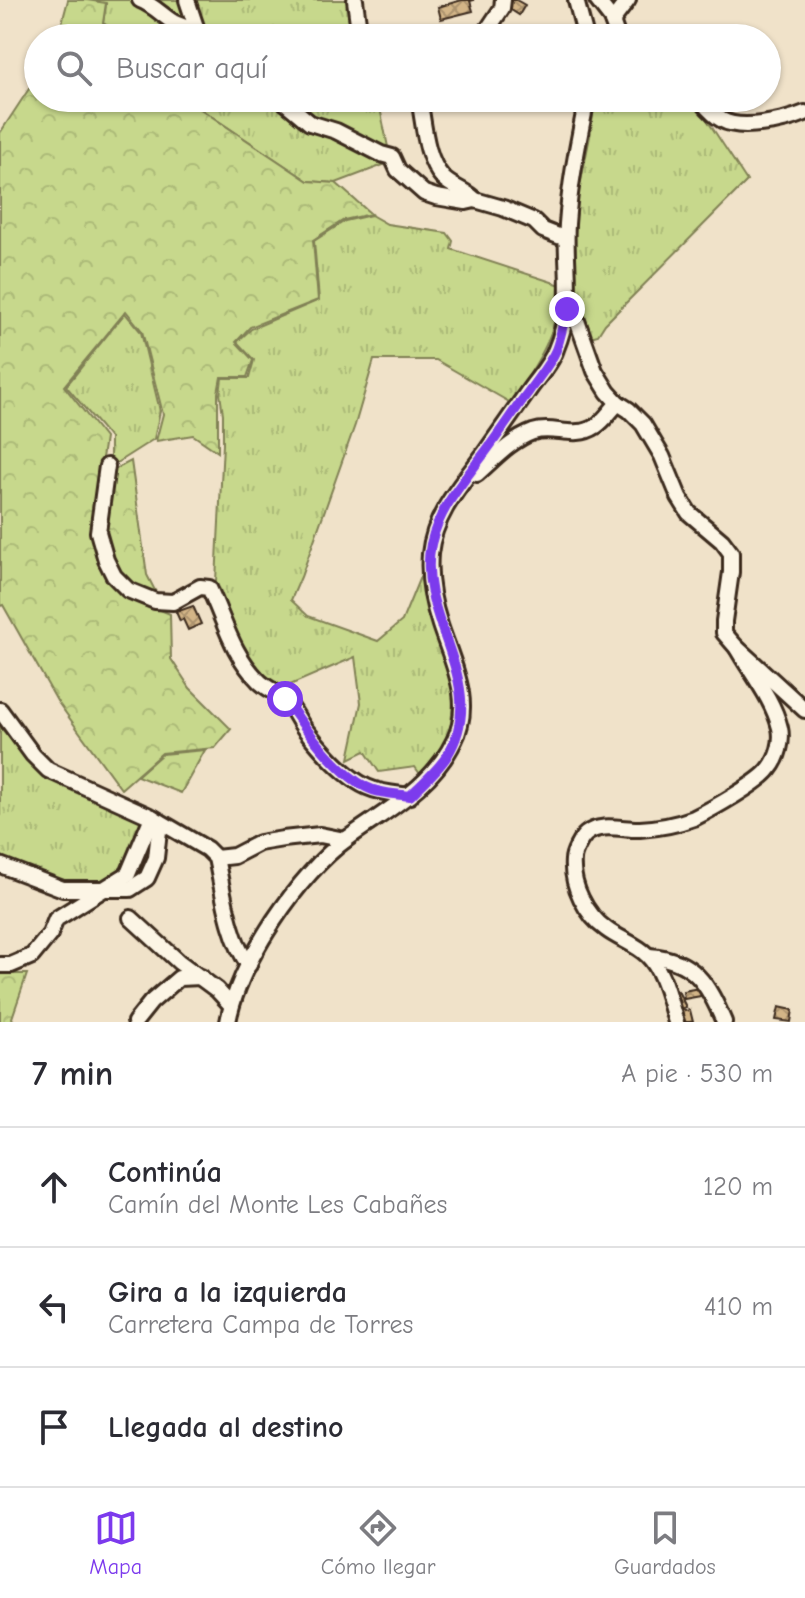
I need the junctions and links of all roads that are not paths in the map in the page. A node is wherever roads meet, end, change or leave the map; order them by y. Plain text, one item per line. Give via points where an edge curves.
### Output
1 (140, 0) edge
2 (187, 0) edge
3 (355, 0) edge
4 (503, 0) edge
5 (576, 0) edge
6 (597, 0) edge
7 (628, 0) edge
8 (612, 21) junction
9 (179, 24) edge
10 (198, 24) edge
11 (358, 24) edge
12 (491, 24) edge
13 (582, 24) edge
14 (613, 24) edge
15 (297, 112) edge
16 (422, 112) edge
17 (585, 112) edge
18 (711, 112) edge
19 (805, 113) edge
20 (475, 200) junction
21 (543, 230) junction
22 (566, 239) junction
23 (566, 269) junction
24 (567, 309) junction
25 (618, 403) junction
26 (107, 466) dead end
27 (460, 485) junction
28 (737, 648) junction
29 (0, 710) edge
30 (805, 710) edge
31 (410, 796) junction
32 (156, 820) junction
33 (345, 840) junction
34 (216, 858) junction
35 (0, 865) edge
36 (101, 890) junction
37 (131, 918) dead end
38 (649, 956) junction
39 (0, 965) edge
40 (249, 965) junction
41 (202, 977) junction
42 (231, 1005) junction
43 (135, 1022) edge
44 (228, 1022) edge
45 (676, 1022) edge
46 (724, 1022) edge

1 - 9 street
2 - 10 street
3 - 11 street
4 - 12 street
5 - 13 street
6 - 8 street
7 - 8 street
8 - 14 street
15 - 20 street via 310,123 392,157 398,170 424,193
16 - 20 street via 436,166 453,187
17 - 22 street
18 - 19 street via 726,123 766,123
20 - 21 street via 534,221
21 - 22 street
21 - 23 street
22 - 23 street
23 - 24 street
24 - 25 street via 580,326 595,371
24 - 27 street via 555,351
25 - 27 street via 586,431 529,434
25 - 28 street via 643,424 689,513 731,553 724,633
26 - 31 street via 98,532 114,576 128,590 155,601 173,602 200,587 209,588 241,659 258,681 285,699 338,765 366,787
27 - 31 street via 437,524 428,574 456,667 461,721 447,756
28 - 30 street
28 - 38 street via 780,727 778,753 769,770 692,818 586,834 572,856 578,890 595,920
29 - 32 street via 48,770
31 - 33 street
32 - 34 street
32 - 36 street via 128,874
33 - 34 street via 320,835 283,839
33 - 40 street via 286,902
34 - 40 street via 234,933
35 - 36 street via 63,889
36 - 39 street via 56,919 32,956
37 - 41 street
38 - 45 street
38 - 46 street via 667,957 698,975
40 - 42 street
41 - 42 street
41 - 43 street via 179,978
42 - 44 street

